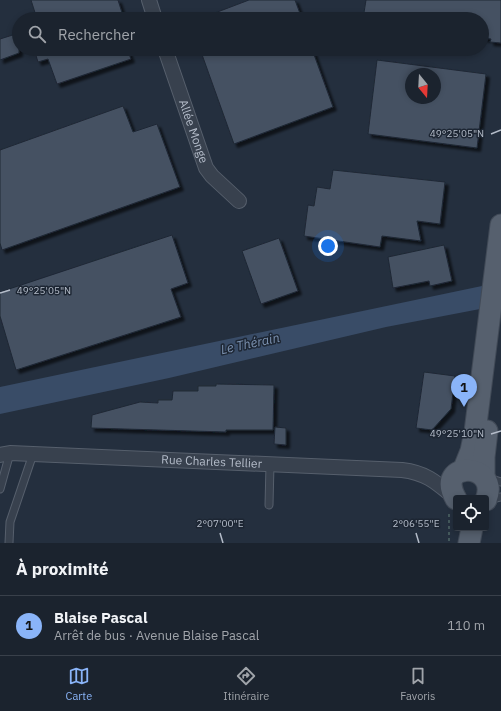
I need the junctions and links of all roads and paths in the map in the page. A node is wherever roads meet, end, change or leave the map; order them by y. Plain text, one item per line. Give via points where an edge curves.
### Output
1 (149, 0) edge
2 (153, 12) edge
3 (167, 56) edge
4 (239, 202) dead end
5 (501, 225) edge
6 (496, 317) edge
7 (5, 454) edge
8 (33, 454) junction
9 (270, 465) junction
10 (462, 471) junction
11 (423, 474) junction
12 (491, 478) edge
13 (0, 490) edge
14 (453, 495) edge
15 (488, 495) edge
16 (501, 497) edge
17 (489, 499) edge
18 (269, 505) dead end
19 (453, 512) edge
20 (455, 531) edge
21 (471, 531) edge
22 (10, 543) edge
23 (449, 543) edge
24 (457, 543) edge
25 (469, 543) edge

1 - 2 street
3 - 4 street, Allée Monge via 206,168
5 - 6 main road via 495,272
6 - 10 main road via 471,451
6 - 12 main road via 484,452
7 - 8 street, Rue Charles Tellier
7 - 13 lane
8 - 9 street, Rue Charles Tellier
8 - 22 lane via 10,522
9 - 11 street, Rue Charles Tellier via 402,470
9 - 18 lane
10 - 11 street, Rue Charles Tellier
10 - 12 main road via 473,469
10 - 14 main road via 453,484
11 - 19 street, Rue Charles Tellier via 430,478
12 - 15 main road
16 - 17 lane
19 - 23 path
20 - 24 main road
21 - 25 main road

